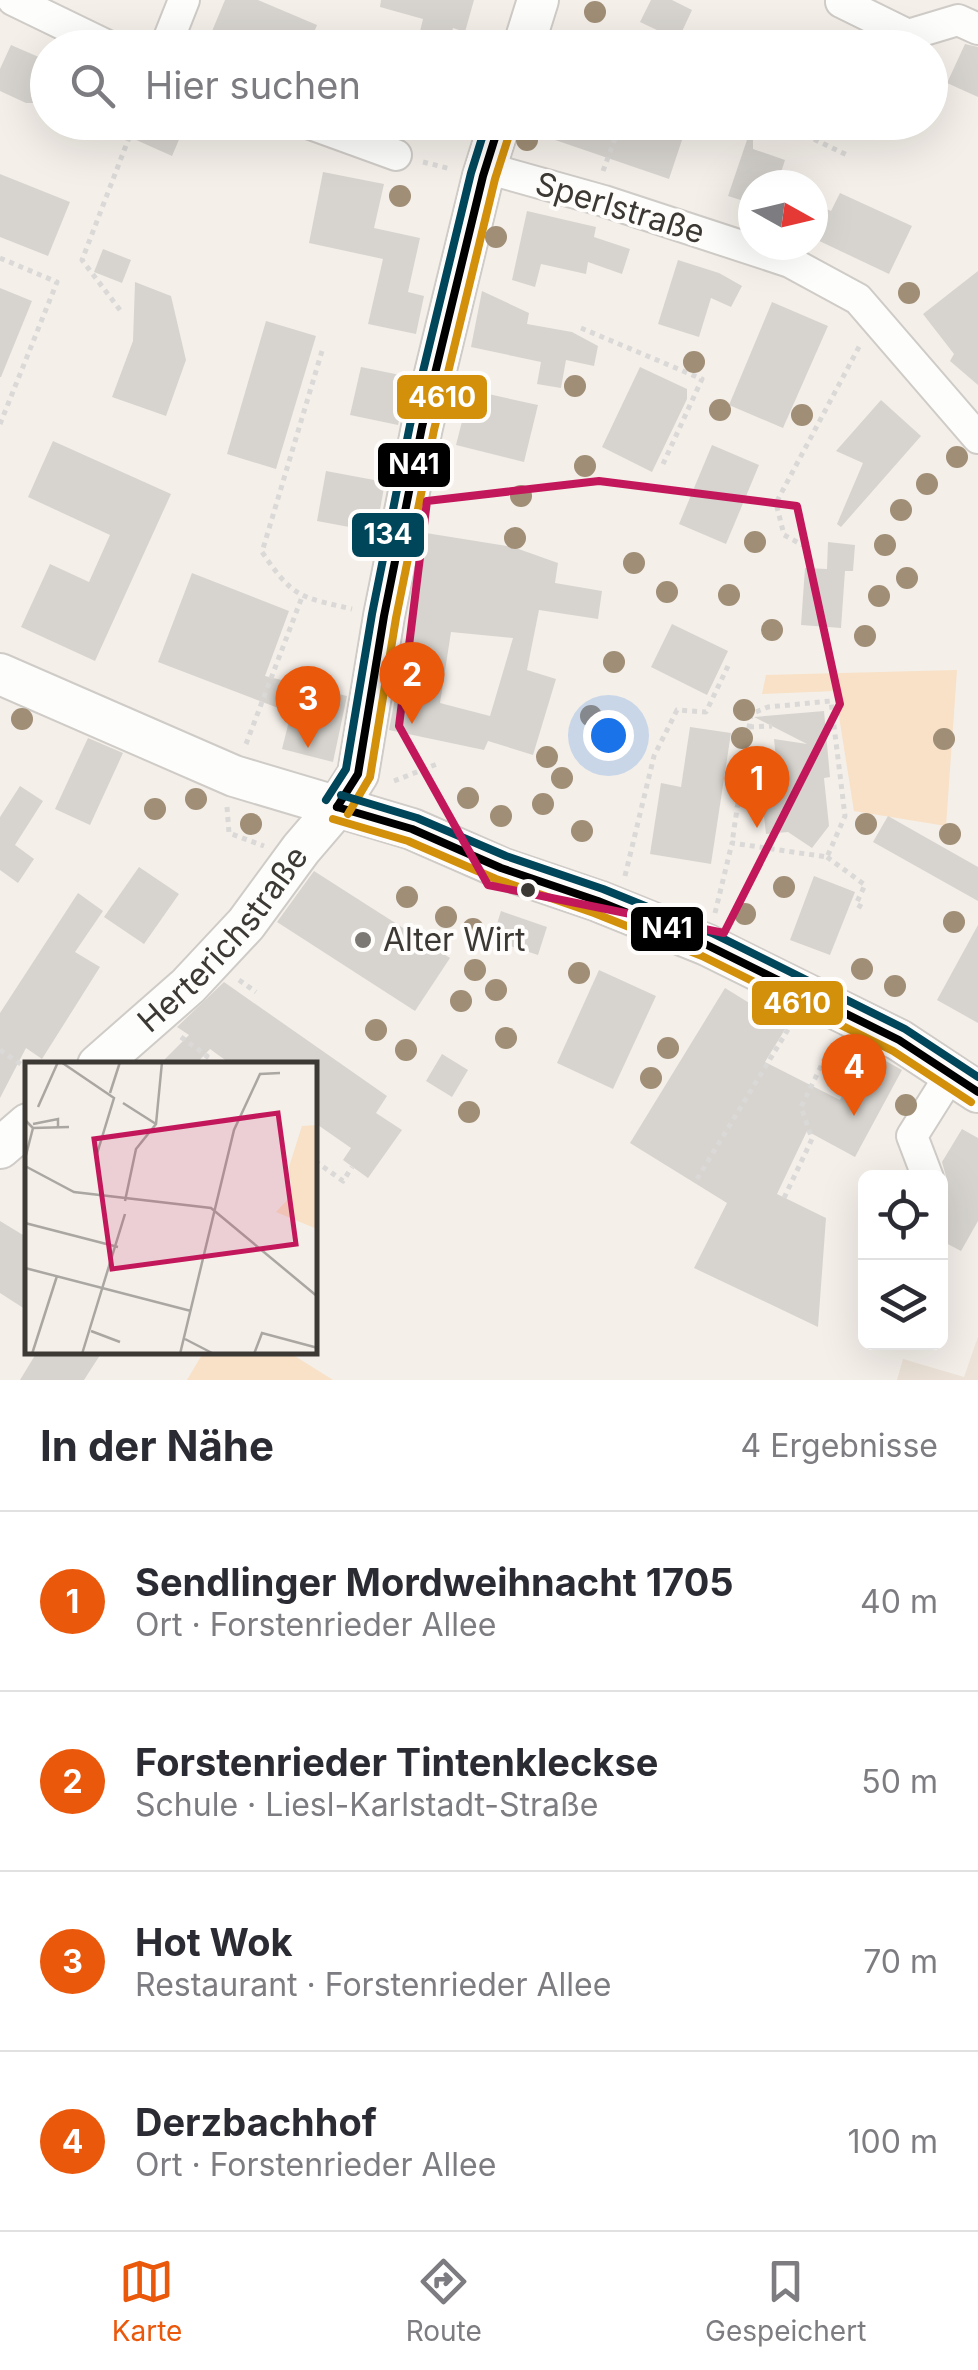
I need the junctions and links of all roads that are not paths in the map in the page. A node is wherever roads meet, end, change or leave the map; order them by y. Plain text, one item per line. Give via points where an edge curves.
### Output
1 (13, 0) edge
2 (184, 0) edge
3 (538, 0) edge
4 (842, 2) edge
5 (978, 29) edge
6 (75, 30) edge
7 (172, 30) edge
8 (529, 30) edge
9 (896, 30) edge
10 (927, 30) edge
11 (355, 140) edge
12 (495, 140) edge
13 (396, 155) road end
14 (485, 172) junction
15 (978, 438) edge
16 (0, 674) edge
17 (338, 807) junction
18 (101, 1062) edge
19 (964, 1083) edge
20 (25, 1127) edge
21 (0, 1148) edge
22 (925, 1170) edge

1 - 6 street
2 - 7 street
3 - 8 main road
4 - 9 street
5 - 10 street via 958,20
11 - 13 street
12 - 14 main road, Herterichstraße
14 - 15 street, Sperlstraße via 592,198 790,262 858,299
14 - 17 main road, Herterichstraße via 422,427 358,774
16 - 17 main road via 234,776
17 - 18 main road, Herterichstraße via 246,924
17 - 19 main road via 412,829 708,945 898,1040
19 - 22 street via 912,1136
20 - 21 main road

